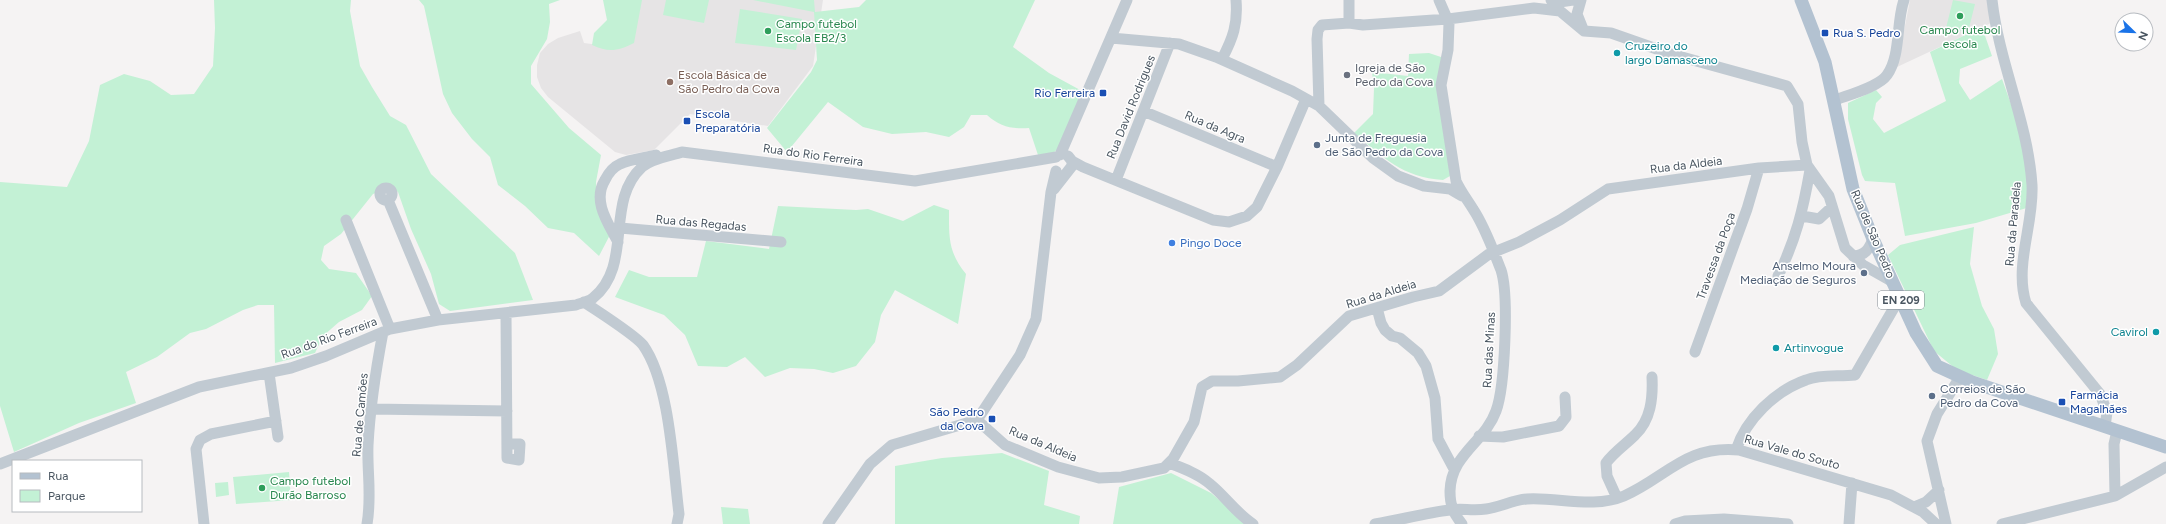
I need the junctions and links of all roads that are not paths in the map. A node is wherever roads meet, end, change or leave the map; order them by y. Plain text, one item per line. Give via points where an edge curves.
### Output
1 (1127, 0) edge
2 (1236, 0) edge
3 (1349, 0) edge
4 (1439, 0) edge
5 (1573, 0) edge
6 (1581, 0) edge
7 (1801, 0) edge
8 (1904, 0) edge
9 (1992, 0) edge
10 (1554, 5) edge
11 (1448, 19) junction
12 (1349, 23) junction
13 (1584, 31) junction
14 (1111, 38) junction
15 (1170, 43) junction
16 (1222, 59) junction
17 (1306, 99) junction
18 (1835, 100) junction
19 (1319, 106) junction
20 (1143, 111) junction
21 (682, 152) junction
22 (1063, 164) junction
23 (1277, 167) junction
24 (1809, 167) junction
25 (1759, 168) junction
26 (1116, 180) junction
27 (1462, 196) junction
28 (599, 198) junction
29 (388, 200) dead end
30 (621, 206) junction
31 (1832, 207) junction
32 (1802, 216) junction
33 (346, 220) dead end
34 (620, 228) junction
35 (1873, 239) junction
36 (781, 242) dead end
37 (618, 243) junction
38 (1493, 252) junction
39 (1853, 256) junction
40 (1778, 276) dead end
41 (1893, 282) junction
42 (1901, 300) junction
43 (584, 302) junction
44 (1377, 308) junction
45 (506, 313) junction
46 (438, 320) junction
47 (386, 331) junction
48 (1695, 352) dead end
49 (269, 372) junction
50 (1652, 377) dead end
51 (1960, 377) junction
52 (1565, 397) dead end
53 (371, 409) junction
54 (507, 411) junction
55 (977, 420) junction
56 (276, 421) junction
57 (2105, 427) junction
58 (2118, 431) junction
59 (1479, 436) junction
60 (278, 437) dead end
61 (507, 444) dead end
62 (2166, 447) edge
63 (1736, 450) junction
64 (1169, 463) junction
65 (0, 464) edge
66 (2166, 467) edge
67 (1454, 469) junction
68 (1852, 483) junction
69 (1939, 490) junction
70 (2115, 496) junction
71 (1617, 498) junction
72 (1914, 507) junction
73 (1452, 509) junction
74 (1761, 521) junction
75 (204, 524) edge
76 (366, 524) edge
77 (677, 524) edge
78 (828, 524) edge
79 (1253, 524) edge
80 (1375, 524) edge
81 (1462, 524) edge
82 (1675, 524) edge
83 (1750, 524) edge
84 (1788, 524) edge
85 (1848, 524) edge
86 (1936, 524) edge
87 (1946, 524) edge
88 (2002, 524) edge

1 - 14 street
2 - 16 street via 1237,19
3 - 12 street
4 - 11 street
5 - 10 street
6 - 13 street via 1577,14
7 - 18 main road, Rua de São Pedro / EN 209 via 1825,62
8 - 18 street via 1893,63 1887,76 1869,87
9 - 57 street, Rua da Paradela via 2002,55 2029,154 2032,186 2022,289 2026,303 2100,394 2107,412
10 - 11 street
10 - 13 street
11 - 12 street via 1363,25
11 - 27 street via 1448,50 1441,85 1456,181
12 - 19 street via 1322,24 1318,30
13 - 24 street via 1611,33 1672,54 1787,86 1798,104 1802,142
14 - 15 street
14 - 22 street via 1069,137
15 - 16 street
15 - 20 street, Rua David Rodrigues
16 - 17 street via 1292,90
17 - 19 street
17 - 23 street
18 - 35 main road, Rua de São Pedro / EN 209 via 1853,189
19 - 27 street via 1373,158 1398,176 1424,186 1450,189
20 - 23 street, Rua da Agra
20 - 26 street, Rua David Rodrigues
21 - 22 street, Rua do Rio Ferreira via 915,181 1026,163
21 - 28 street via 664,153 620,164 609,173 601,186
21 - 30 street, Rua do Rio Ferreira via 658,159 643,167 628,187
22 - 26 street, Rua do Rio Ferreira via 1083,167
22 - 55 street via 1051,192 1036,319 1020,355
23 - 26 street via 1257,207 1247,216 1229,222 1213,220
24 - 25 street, Rua da Aldeia
24 - 31 street via 1829,196
24 - 32 street
25 - 38 street, Rua da Aldeia via 1608,189 1560,220 1519,242
25 - 48 street, Travessa da Poça via 1747,209
27 - 38 street, Rua das Minas via 1474,210
28 - 30 street via 607,209 612,210
28 - 37 street
29 - 46 street
30 - 34 street, Rua do Rio Ferreira
31 - 32 street via 1819,219
31 - 39 street via 1845,248
32 - 40 street
33 - 47 street
34 - 36 street, Rua das Regadas
34 - 37 street, Rua do Rio Ferreira
35 - 39 street via 1870,248 1863,255
35 - 41 main road, Rua de São Pedro / EN 209
37 - 43 street, Rua do Rio Ferreira via 612,272 603,288 592,299
38 - 44 street, Rua da Aldeia via 1439,291
38 - 59 street, Rua das Minas via 1502,272 1504,291 1502,384 1496,412
39 - 41 street via 1863,265
41 - 42 main road, Rua de São Pedro / EN 209
42 - 51 main road, Rua de São Pedro / EN 209 via 1923,345 1937,366
42 - 63 street via 1855,375 1807,379 1785,390 1755,417 1740,436
43 - 45 street, Rua do Rio Ferreira
43 - 77 street via 642,344 655,365 664,401 679,514
44 - 64 street, Rua da Aldeia via 1349,316 1297,365 1280,377 1212,381 1202,386 1194,422
44 - 67 street via 1385,330 1400,338 1418,353 1426,366 1435,398 1438,439
45 - 46 street, Rua do Rio Ferreira
45 - 54 street
46 - 47 street, Rua do Rio Ferreira
47 - 49 street, Rua do Rio Ferreira via 326,356 291,368
47 - 53 street, Rua de Camões
49 - 56 street
49 - 65 street, Rua do Rio Ferreira via 199,387
50 - 71 street via 1653,395 1644,424 1606,463 1607,476
51 - 57 main road, Rua de São Pedro / EN 209
51 - 69 street via 1937,414 1927,441
52 - 59 street via 1566,417 1559,426 1503,437
53 - 54 street
53 - 76 street, Rua de Camões via 368,446 370,503
54 - 61 street
55 - 64 street, Rua da Aldeia via 1005,445 1058,467 1099,478 1122,477 1164,468
55 - 78 street via 892,445 870,464
56 - 60 street
56 - 75 street via 211,434 200,440 196,449
57 - 58 main road, Rua de São Pedro / EN 209
58 - 62 main road, Rua de São Pedro / EN 209
58 - 70 street via 2114,444
59 - 67 street, Rua das Minas
63 - 68 street, Rua Vale do Souto
63 - 71 street, Rua Vale do Souto via 1708,451 1684,458 1638,488
64 - 79 street via 1189,470 1210,483 1230,505
66 - 70 street
67 - 73 street, Rua das Minas via 1451,482
68 - 72 street, Rua Vale do Souto via 1891,495
68 - 85 street
69 - 72 street via 1926,502
69 - 87 street
70 - 88 street
71 - 73 street, Rua Vale do Souto via 1590,502 1526,500 1470,511
72 - 86 street, Rua Vale do Souto
73 - 80 street, Rua Vale do Souto
73 - 81 street
74 - 82 street via 1724,519
74 - 83 street
74 - 84 street

